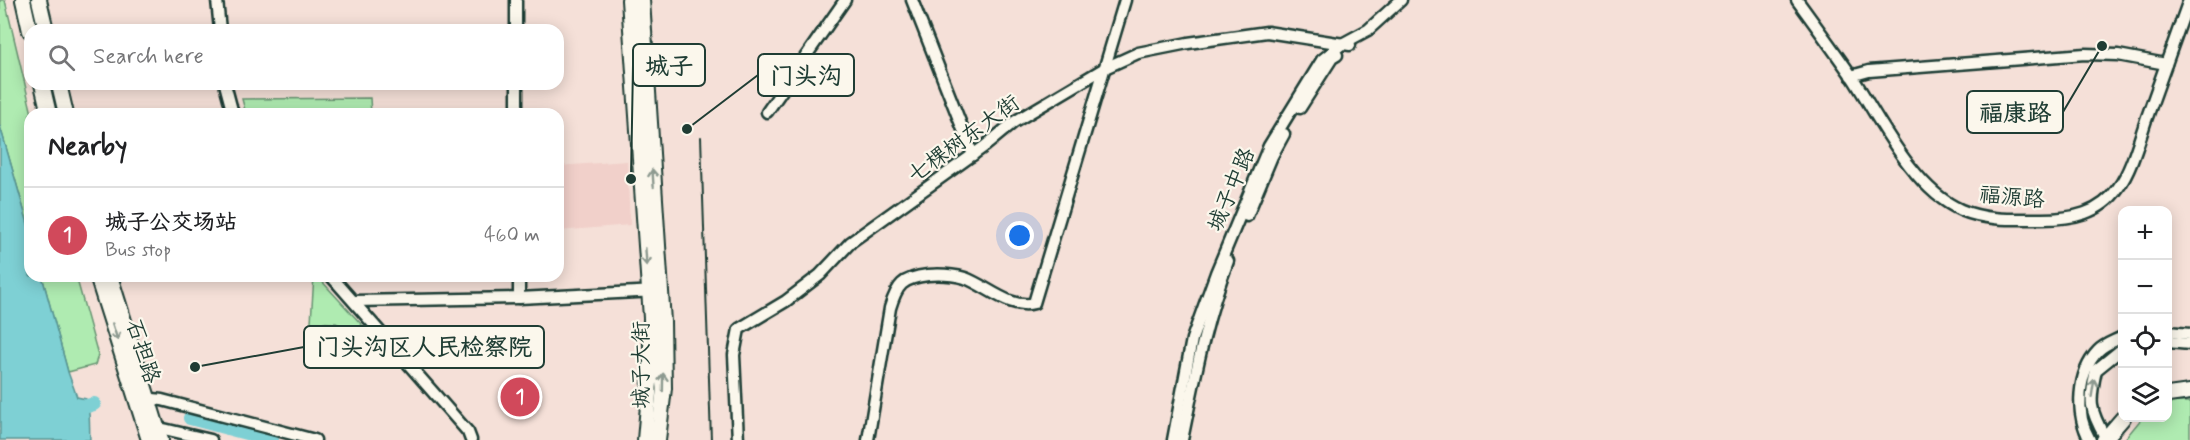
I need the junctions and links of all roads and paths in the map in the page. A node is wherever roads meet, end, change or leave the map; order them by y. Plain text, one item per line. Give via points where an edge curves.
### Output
1 (23, 0) edge
2 (39, 0) edge
3 (217, 0) edge
4 (516, 0) edge
5 (629, 0) edge
6 (642, 0) edge
7 (844, 0) edge
8 (912, 0) edge
9 (1125, 0) edge
10 (1401, 0) edge
11 (1407, 0) edge
12 (1797, 0) edge
13 (2189, 0) edge
14 (28, 24) edge
15 (45, 24) edge
16 (219, 24) edge
17 (516, 24) edge
18 (1346, 44) junction
19 (2166, 64) junction
20 (1105, 68) junction
21 (1851, 76) junction
22 (43, 90) edge
23 (60, 90) edge
24 (226, 90) edge
25 (517, 90) edge
26 (48, 108) edge
27 (65, 108) edge
28 (231, 108) edge
29 (517, 108) edge
30 (767, 112) dead end
31 (973, 155) junction
32 (99, 282) edge
33 (112, 282) edge
34 (337, 282) edge
35 (519, 282) edge
36 (654, 291) junction
37 (519, 298) junction
38 (354, 301) junction
39 (2172, 332) edge
40 (2190, 334) edge
41 (2118, 339) edge
42 (2172, 342) edge
43 (2190, 344) edge
44 (2118, 352) edge
45 (2190, 392) edge
46 (2172, 394) edge
47 (143, 398) junction
48 (2118, 422) edge
49 (154, 431) edge
50 (2103, 439) edge
51 (149, 440) edge
52 (211, 440) edge
53 (315, 440) edge
54 (471, 440) edge
55 (645, 440) edge
56 (658, 440) edge
57 (738, 440) edge
58 (868, 440) edge
59 (1173, 440) edge
60 (1182, 440) edge
61 (2090, 440) edge

1 - 14 main road
2 - 15 main road
3 - 16 street
4 - 17 street
5 -> 36 main road
36 -> 6 main road
7 - 30 street
8 - 31 street
9 - 20 street
10 - 18 street, 城子中路
11 - 18 street, 城子中路 via 1376,31
12 - 21 street, 福源路
13 - 19 street, 福源路
18 - 20 street, 七棵树东大街 via 1267,32 1138,53
18 - 59 street, 城子中路 via 1322,60 1269,146 1192,339
18 - 60 street, 城子中路 via 1332,58 1272,156 1218,288 1193,380
19 - 21 street via 2118,55 2085,54 1869,71
19 - 21 street, 福源路 via 2120,185 2094,210 2060,219 1989,218 1961,210 1941,198 1922,182
20 - 31 street, 七棵树东大街 via 1014,122
20 - 58 street via 1034,303 1025,306 1012,302 964,278 937,274 911,277 903,283 896,290 890,309
22 - 26 main road
23 - 27 main road
24 - 28 street
25 - 29 street
31 - 57 street, 七棵树东大街 via 851,242 820,275 786,301 739,329 734,355
32 -> 47 main road, 石担路
33 - 47 main road, 石担路
34 - 38 street
35 - 37 street
36 - 37 street
36 - 55 main road, 城子大街
56 -> 36 main road, 城子大街 via 664,388 663,322
37 - 38 street
38 - 54 street
39 - 40 street
41 - 61 street via 2100,348 2085,371 2081,404 2083,428
42 - 43 street
50 -> 44 street via 2094,419 2091,395 2096,370
45 - 46 main road
47 - 49 main road, 石担路
47 - 53 street
48 - 50 main road
49 - 51 main road, 石担路
49 - 52 street

